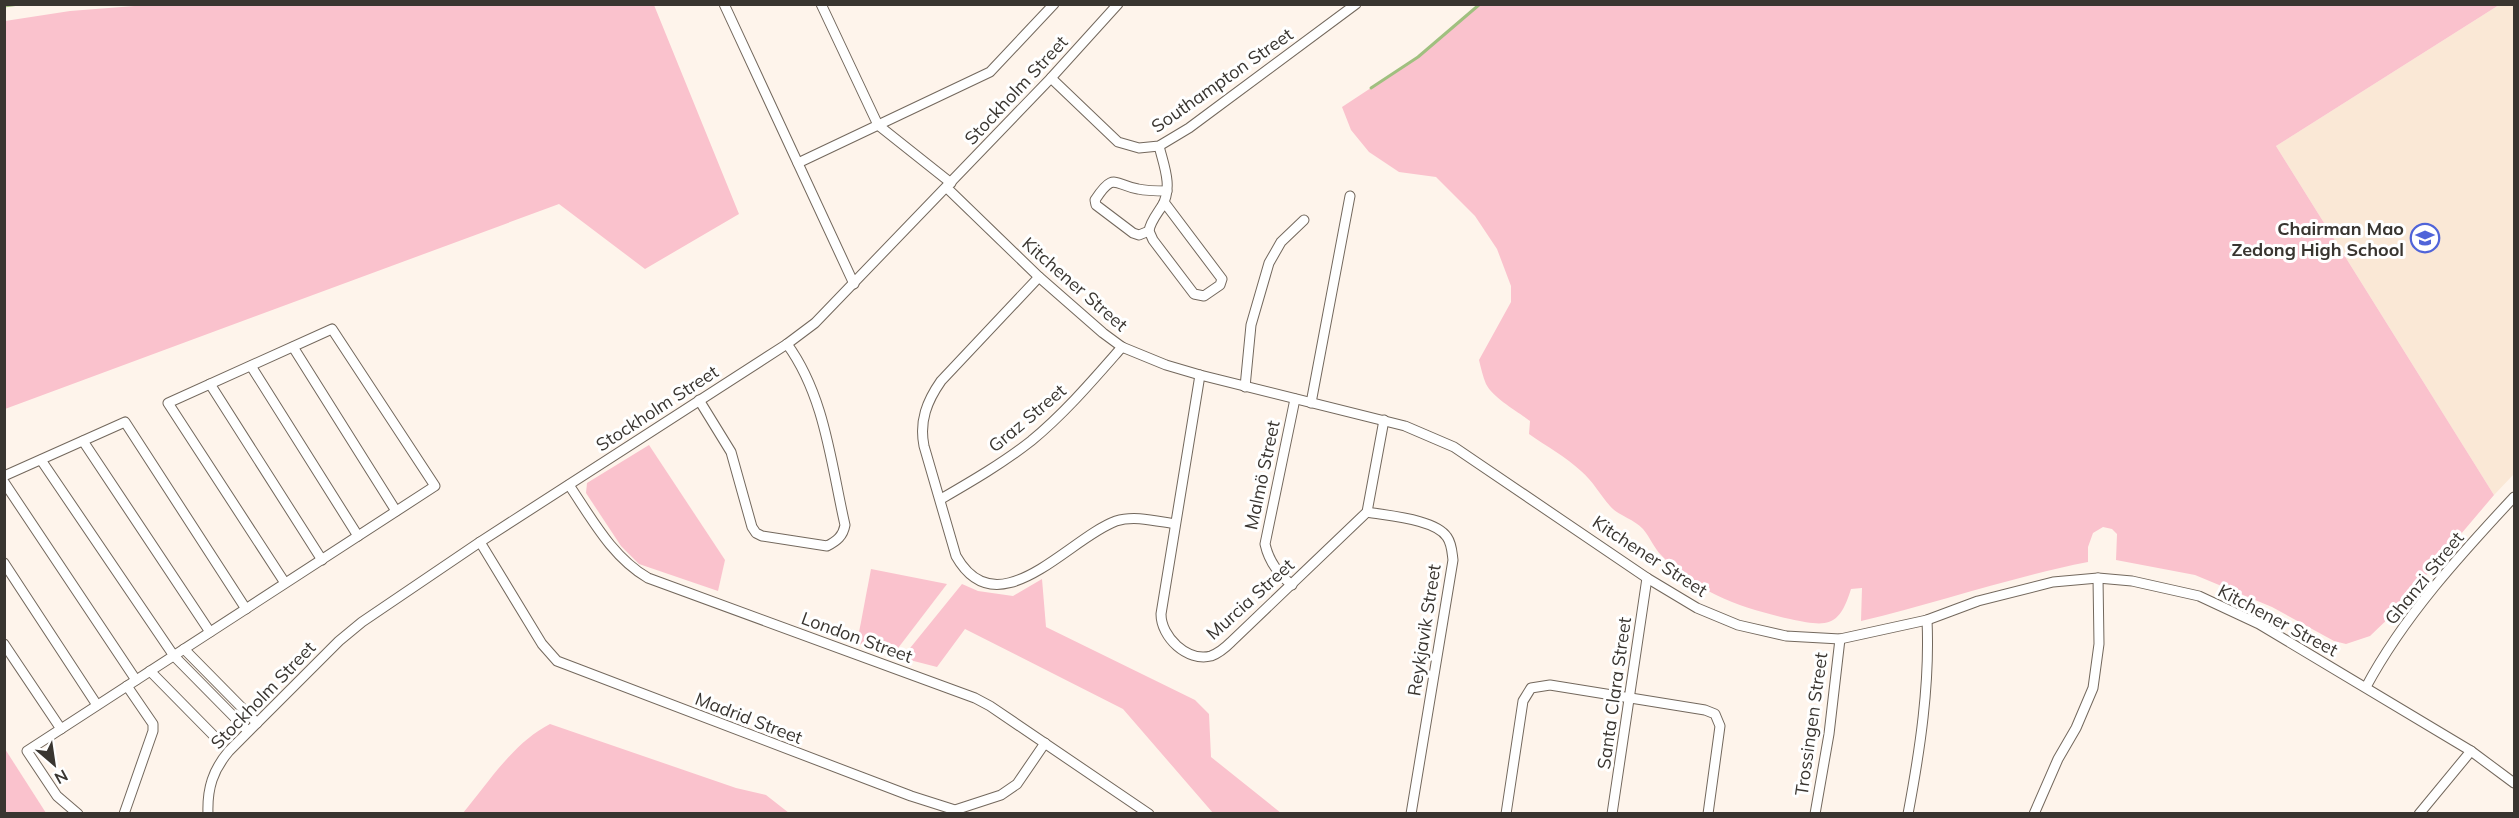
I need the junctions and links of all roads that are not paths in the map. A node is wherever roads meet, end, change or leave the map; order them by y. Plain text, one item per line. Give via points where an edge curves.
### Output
1 (724, 4) edge
2 (821, 4) edge
3 (1054, 4) edge
4 (1118, 4) edge
5 (1356, 4) edge
6 (1051, 78) junction
7 (878, 125) junction
8 (1159, 146) junction
9 (798, 163) junction
10 (949, 185) junction
11 (1167, 191) junction
12 (1350, 195) dead end
13 (1164, 202) junction
14 (1304, 220) dead end
15 (1149, 231) junction
16 (1039, 277) junction
17 (854, 284) junction
18 (787, 344) junction
19 (293, 347) junction
20 (1122, 347) junction
21 (251, 366) junction
22 (1200, 375) junction
23 (210, 384) junction
24 (1245, 387) junction
25 (1295, 399) junction
26 (699, 400) junction
27 (1311, 403) junction
28 (1384, 420) junction
29 (83, 441) junction
30 (41, 460) junction
31 (4, 476) edge
32 (4, 482) edge
33 (569, 485) junction
34 (2514, 499) edge
35 (941, 500) junction
36 (396, 511) junction
37 (1367, 512) junction
38 (1175, 524) junction
39 (358, 536) junction
40 (480, 542) junction
41 (321, 560) junction
42 (4, 563) edge
43 (1647, 578) junction
44 (2098, 578) junction
45 (285, 583) junction
46 (1292, 585) junction
47 (246, 609) junction
48 (1928, 620) junction
49 (210, 632) junction
50 (1839, 639) junction
51 (4, 644) edge
52 (183, 650) junction
53 (174, 656) junction
54 (150, 671) junction
55 (136, 680) junction
56 (127, 686) junction
57 (2366, 687) junction
58 (1631, 698) junction
59 (98, 705) junction
60 (256, 723) junction
61 (61, 729) junction
62 (248, 731) junction
63 (218, 740) dead end
64 (1045, 743) junction
65 (2471, 751) junction
66 (2514, 783) edge
67 (78, 813) edge
68 (124, 813) edge
69 (208, 813) edge
70 (1149, 813) edge
71 (1411, 813) edge
72 (1506, 813) edge
73 (1612, 813) edge
74 (1708, 813) edge
75 (1815, 813) edge
76 (1908, 813) edge
77 (2034, 813) edge
78 (2419, 813) edge

1 - 9 street
2 - 7 street
3 - 7 street via 990,72
4 - 6 street, Stockholm Street
5 - 8 street, Southampton Street via 1190,128
6 - 8 street, Southampton Street via 1118,142 1139,148
6 - 10 street, Stockholm Street
7 - 9 street
7 - 10 street, Kitchener Street
8 - 11 street
9 - 17 street
10 - 16 street, Kitchener Street
10 - 17 street, Stockholm Street
11 - 13 street
11 - 15 street via 1135,189 1113,181 1095,200 1096,206 1133,233
12 - 27 street
13 - 15 street
13 - 15 street via 1222,283 1204,296 1194,294
14 - 24 street via 1281,242 1269,263 1251,325
16 - 20 street, Kitchener Street
16 - 35 street via 941,381 927,406 921,433
17 - 18 street, Stockholm Street
18 - 26 street, Stockholm Street
18 - 26 street via 816,397 845,525 834,542 827,546 756,533 731,452
19 - 21 street
19 - 36 street
19 - 36 street via 332,329 435,486
20 - 22 street, Kitchener Street
20 - 35 street, Graz Street via 1042,431
21 - 23 street
21 - 39 street
22 - 24 street, Kitchener Street
22 - 38 street, Murcia Street
23 - 41 street
23 - 45 street via 168,403
24 - 25 street, Kitchener Street
25 - 27 street, Kitchener Street
25 - 46 street, Malmö Street via 1265,544 1271,562
26 - 33 street, Stockholm Street
27 - 28 street, Kitchener Street
28 - 37 street
28 - 43 street, Kitchener Street via 1454,447
29 - 30 street
29 - 47 street via 125,422
29 - 49 street
30 - 31 street
30 - 53 street
32 - 55 street
33 - 40 street, Stockholm Street
33 - 64 street, London Street via 615,551 648,578 975,698
34 - 57 street, Ghanzi Street via 2436,584
35 - 38 street via 960,563 986,583 1002,585 1022,580 1116,521 1140,519
36 - 39 street
37 - 46 street, Murcia Street
37 - 71 street, Reykjavik Street via 1437,527 1449,539 1452,550
38 - 46 street, Murcia Street via 1161,619 1174,644 1186,651 1199,656 1218,653
39 - 41 street
40 - 60 street, Stockholm Street via 339,640
40 - 64 street, Madrid Street via 542,644 557,661 911,796 955,810 1001,795 1017,784
41 - 45 street
42 - 59 street
43 - 50 street, Kitchener Street via 1696,608 1738,626 1786,636
43 - 58 street, Santa Clara Street
44 - 48 street, Kitchener Street via 2016,590
44 - 57 street, Kitchener Street via 2132,581 2199,596 2259,624
44 - 77 street via 2098,645 2093,688
45 - 47 street
47 - 49 street
48 - 50 street, Kitchener Street
48 - 76 street via 1925,694
49 - 52 street
50 - 75 street, Trossingen Street via 1829,734
51 - 61 street
52 - 53 street
52 - 60 street
53 - 54 street
53 - 62 street
54 - 55 street
54 - 63 street
55 - 56 street
56 - 59 street
56 - 68 street via 153,724
57 - 65 street, Kitchener Street
58 - 72 street via 1560,685 1535,686 1528,691 1523,701
58 - 73 street, Santa Clara Street
58 - 74 street via 1715,714 1720,726
59 - 61 street
60 - 62 street, Stockholm Street
61 - 67 street via 27,751 57,796
62 - 69 street, Stockholm Street via 218,764 210,784
64 - 70 street, London Street
65 - 66 street, Kitchener Street
65 - 78 street

